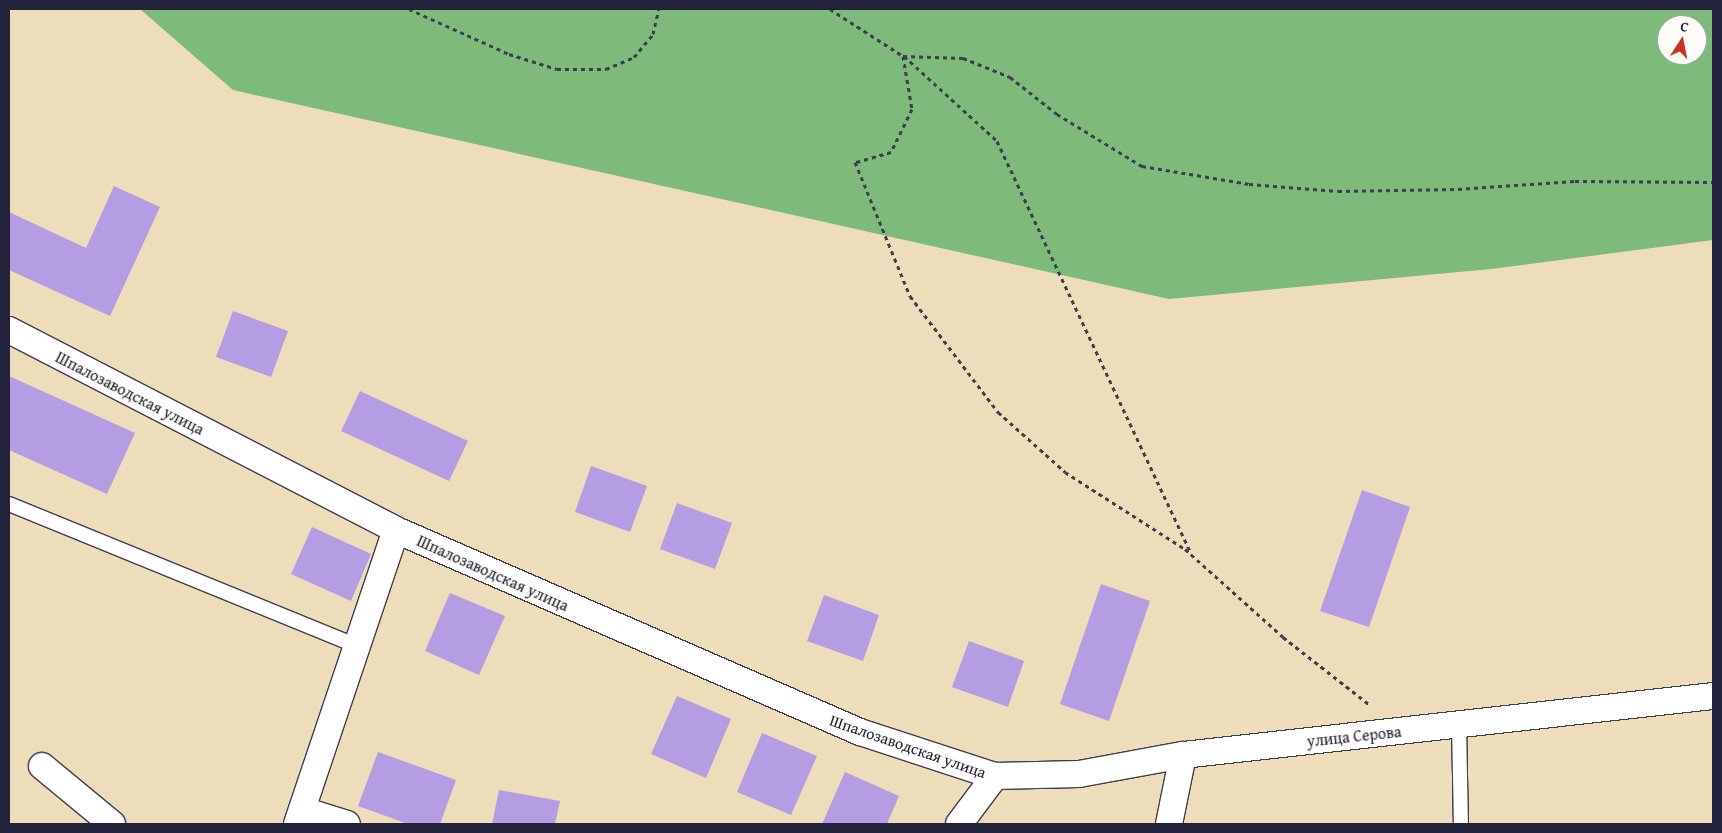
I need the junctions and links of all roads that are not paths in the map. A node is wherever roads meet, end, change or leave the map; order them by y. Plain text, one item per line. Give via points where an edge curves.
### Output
1 (9, 330) edge
2 (9, 504) edge
3 (396, 530) junction
4 (357, 646) junction
5 (1713, 696) edge
6 (1459, 724) junction
7 (1183, 755) junction
8 (42, 766) dead end
9 (995, 776) junction
10 (299, 817) edge
11 (112, 824) edge
12 (347, 824) edge
13 (959, 824) edge
14 (1169, 824) edge
15 (1461, 824) edge

1 - 3 street, Шпалозаводская улица
2 - 4 lane
3 - 4 street
3 - 9 street, Шпалозаводская улица via 860,732
4 - 10 street
5 - 6 street, улица Серова
6 - 7 street, улица Серова
6 - 15 lane
7 - 9 street, улица Серова via 1079,774
7 - 14 street
8 - 11 street
9 - 13 street
10 - 12 street

